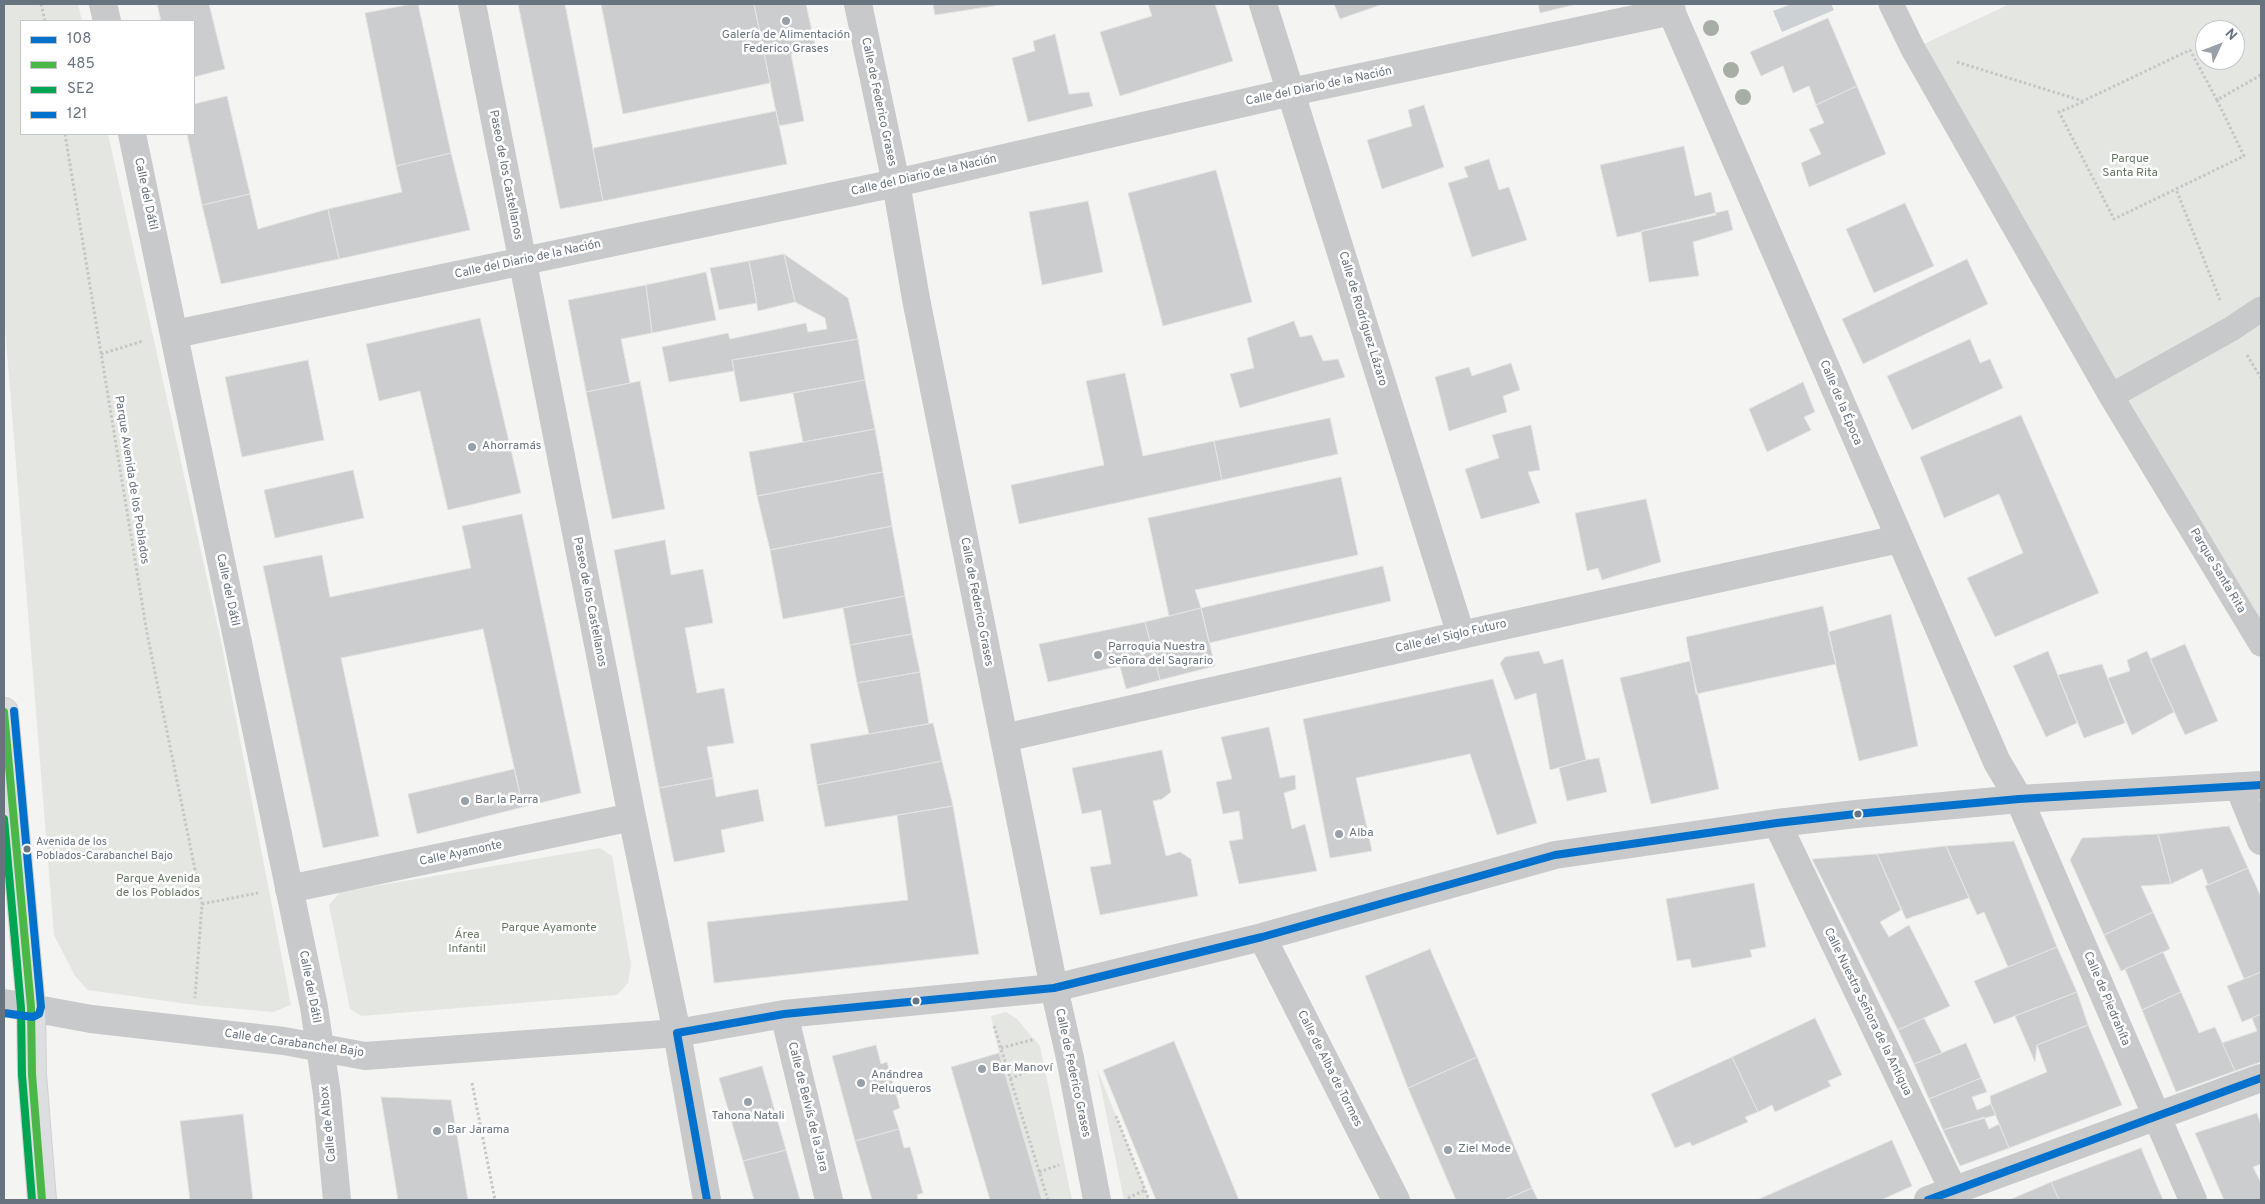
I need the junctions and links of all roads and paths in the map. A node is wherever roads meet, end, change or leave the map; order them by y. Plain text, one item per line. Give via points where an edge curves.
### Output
1 (41, 4) edge
2 (104, 4) edge
3 (472, 4) edge
4 (858, 4) edge
5 (1263, 4) edge
6 (1891, 4) edge
7 (1670, 7) edge
8 (44, 20) edge
9 (107, 20) edge
10 (1913, 49) junction
11 (2261, 76) edge
12 (1291, 92) junction
13 (2217, 100) junction
14 (2083, 101) junction
15 (65, 135) edge
16 (132, 135) edge
17 (896, 183) junction
18 (2176, 190) junction
19 (522, 261) junction
20 (2261, 309) edge
21 (2231, 328) junction
22 (175, 334) junction
23 (145, 341) dead end
24 (101, 354) junction
25 (2261, 378) edge
26 (2111, 396) junction
27 (1899, 539) junction
28 (1461, 634) junction
29 (2261, 644) edge
30 (4, 712) edge
31 (1004, 738) junction
32 (2250, 786) edge
33 (2019, 798) junction
34 (632, 817) junction
35 (1777, 823) junction
36 (2261, 841) edge
37 (289, 890) junction
38 (259, 893) dead end
39 (202, 904) junction
40 (1262, 937) junction
41 (1054, 988) junction
42 (4, 1002) edge
43 (195, 1005) dead end
44 (31, 1007) junction
45 (784, 1014) junction
46 (994, 1024) dead end
47 (676, 1033) junction
48 (1035, 1039) dead end
49 (321, 1047) junction
50 (1001, 1048) junction
51 (1044, 1064) dead end
52 (2261, 1078) edge
53 (1010, 1079) junction
54 (472, 1083) dead end
55 (1115, 1115) dead end
56 (2156, 1115) junction
57 (1064, 1163) dead end
58 (1039, 1172) junction
59 (1145, 1190) junction
60 (1955, 1195) edge
61 (42, 1200) edge
62 (337, 1200) edge
63 (495, 1200) edge
64 (708, 1200) edge
65 (829, 1200) edge
66 (1048, 1200) edge
67 (1097, 1200) edge
68 (1124, 1200) edge
69 (1150, 1200) edge
70 (1396, 1200) edge
71 (1928, 1200) edge
72 (2193, 1200) edge

1 - 8 path
2 - 9 street
3 - 19 street, Paseo de los Castellanos
4 - 17 street, Calle de Federico Grases
5 - 12 street, Calle de Rodríguez Lázaro
6 - 10 street, Parque Santa Rita
7 - 12 street, Calle del Diario de la Nación
7 - 27 street, Calle de la Época
10 - 14 path
10 - 26 street, Parque Santa Rita
11 - 13 path
12 - 17 street, Calle del Diario de la Nación
12 - 28 street, Calle de Rodríguez Lázaro
13 - 14 path via 2190,50
13 - 18 path via 2244,156
14 - 18 path via 2059,112 2114,219
15 - 24 path, Parque Avenida de los Poblados
16 - 22 street, Calle del Dátil
17 - 19 street, Calle del Diario de la Nación
17 - 31 street, Calle de Federico Grases via 916,299
18 - 21 path
19 - 22 street, Calle del Diario de la Nación
19 - 34 street, Paseo de los Castellanos
20 - 21 street
21 - 25 path
21 - 26 street
22 - 37 street, Calle del Dátil
23 - 24 path
24 - 39 path, Parque Avenida de los Poblados via 147,633
26 - 29 street, Parque Santa Rita
27 - 28 street, Calle del Siglo Futuro
27 - 33 street, Calle de la Época via 1997,762
28 - 31 street, Calle del Siglo Futuro
30 - 44 main road
31 - 41 street, Calle de Federico Grases
32 - 33 street
32 - 36 street
33 - 35 street
33 - 56 street, Calle de Piedrahíta
34 - 37 street, Calle Ayamonte
34 - 47 street, Paseo de los Castellanos
35 - 40 street via 1555,855
35 - 60 street, Calle Nuestra Señora de la Antigua
37 - 49 street, Calle del Dátil
38 - 39 path
39 - 43 path, Parque Avenida de los Poblados
40 - 41 street
40 - 70 street, Calle de Alba de Tormes
41 - 45 street
41 - 67 street, Calle de Federico Grases
42 - 44 street, Calle de Carabanchel Bajo
44 - 49 street, Calle de Carabanchel Bajo via 91,1018
44 - 61 main road via 32,1074
45 - 47 street
45 - 65 street, Calle de Belvís de la Jara
46 - 50 path
47 - 49 street, Calle de Carabanchel Bajo via 365,1056
47 - 64 street, Paseo de los Castellanos
48 - 50 path
49 - 62 street, Calle de Albox
50 - 53 path
51 - 53 path
52 - 56 street
53 - 58 path
54 - 63 path
55 - 59 path
56 - 60 street
56 - 72 street, Calle de Piedrahíta
57 - 58 path
58 - 66 path
59 - 68 path
59 - 69 path
60 - 71 street

